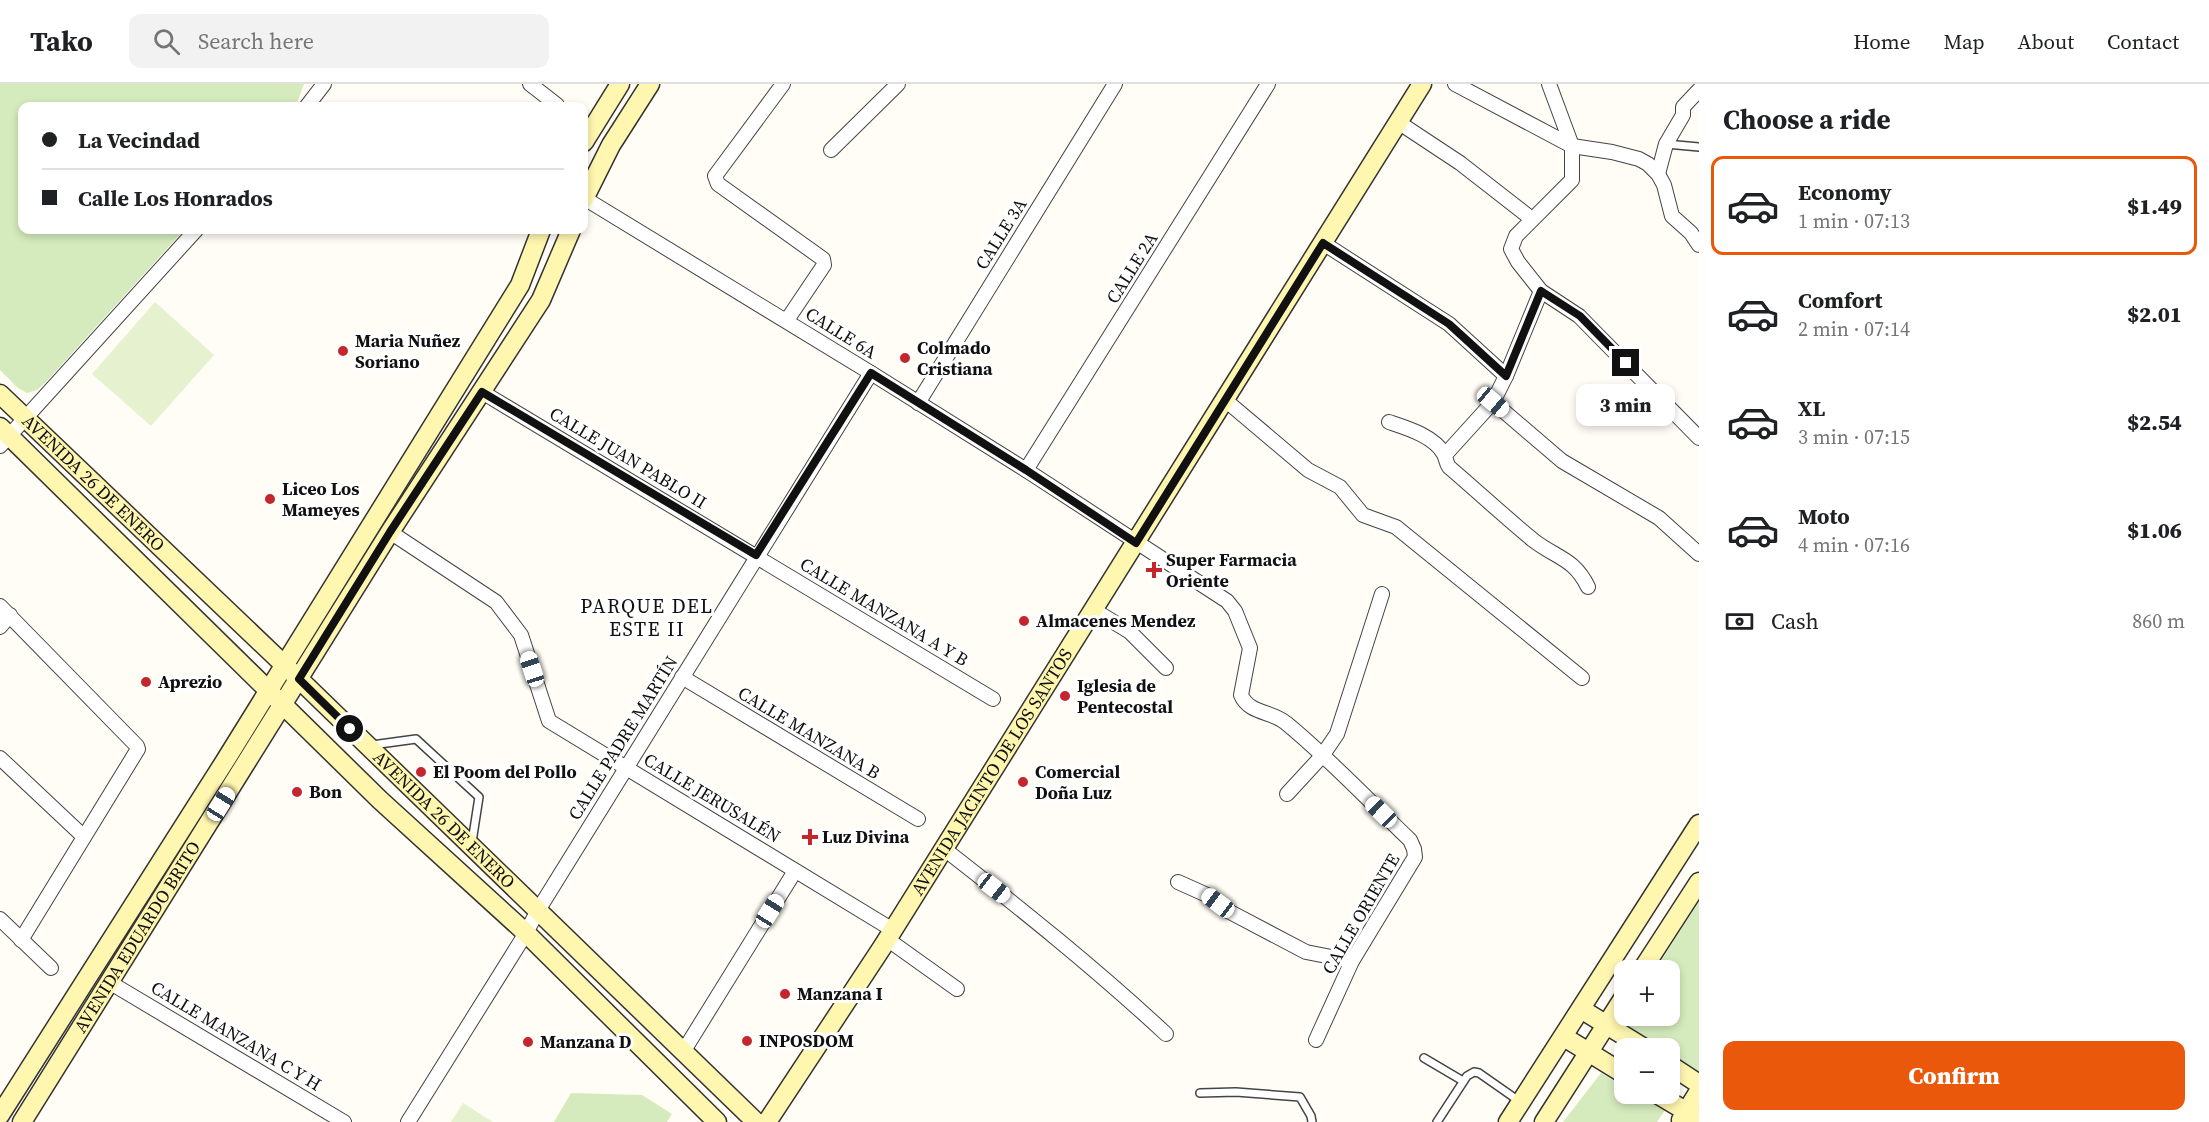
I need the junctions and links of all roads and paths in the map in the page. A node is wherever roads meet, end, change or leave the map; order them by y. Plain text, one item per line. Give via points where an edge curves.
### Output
1 (312, 84) edge
2 (324, 84) edge
3 (530, 84) edge
4 (620, 84) edge
5 (650, 84) edge
6 (783, 84) edge
7 (898, 84) edge
8 (1115, 84) edge
9 (1268, 84) edge
10 (1422, 84) edge
11 (1455, 84) edge
12 (1549, 84) edge
13 (1699, 90) edge
14 (308, 102) edge
15 (310, 102) edge
16 (553, 102) edge
17 (1398, 122) junction
18 (588, 136) edge
19 (1666, 144) junction
20 (1572, 146) junction
21 (1699, 147) edge
22 (831, 150) dead end
23 (1658, 174) junction
24 (588, 190) edge
25 (588, 200) edge
26 (1532, 219) junction
27 (192, 234) edge
28 (539, 234) edge
29 (569, 234) edge
30 (1323, 243) junction
31 (1699, 245) edge
32 (1541, 291) junction
33 (787, 320) junction
34 (871, 373) junction
35 (1506, 376) junction
36 (482, 392) junction
37 (0, 394) edge
38 (1224, 399) junction
39 (1493, 402) junction
40 (918, 403) junction
41 (25, 418) junction
42 (1389, 422) dead end
43 (3, 436) edge
44 (1699, 438) edge
45 (1445, 455) junction
46 (1026, 470) junction
47 (390, 532) junction
48 (1136, 543) junction
49 (1699, 554) edge
50 (756, 555) junction
51 (1588, 586) dead end
52 (1382, 594) dead end
53 (1094, 610) junction
54 (5, 611) edge
55 (0, 627) edge
56 (283, 665) junction
57 (1166, 668) dead end
58 (682, 676) junction
59 (1582, 678) dead end
60 (299, 679) junction
61 (268, 689) junction
62 (993, 699) dead end
63 (283, 705) junction
64 (367, 745) junction
65 (1322, 756) junction
66 (0, 758) edge
67 (626, 767) junction
68 (1287, 794) dead end
69 (918, 819) dead end
70 (1699, 825) edge
71 (83, 836) junction
72 (471, 847) junction
73 (943, 849) junction
74 (795, 870) junction
75 (1178, 882) dead end
76 (1699, 882) edge
77 (537, 912) junction
78 (0, 919) edge
79 (526, 933) junction
80 (890, 934) junction
81 (21, 940) junction
82 (1648, 960) edge
83 (1352, 962) junction
84 (51, 968) dead end
85 (109, 982) junction
86 (957, 989) dead end
87 (1581, 1009) junction
88 (1614, 1013) edge
89 (1606, 1025) junction
90 (1166, 1034) dead end
91 (1564, 1037) junction
92 (1627, 1038) edge
93 (1316, 1040) dead end
94 (683, 1052) junction
95 (1589, 1052) junction
96 (1424, 1058) dead end
97 (1614, 1068) edge
98 (1680, 1072) edge
99 (1463, 1081) junction
100 (1699, 1084) edge
101 (1699, 1091) edge
102 (1200, 1093) dead end
103 (1521, 1102) junction
104 (1670, 1104) edge
105 (0, 1115) edge
106 (1688, 1118) edge
107 (22, 1122) edge
108 (344, 1122) edge
109 (408, 1122) edge
110 (717, 1122) edge
111 (756, 1122) edge
112 (767, 1122) edge
113 (1312, 1122) edge
114 (1437, 1122) edge
115 (1508, 1122) edge
116 (1544, 1122) edge

1 - 14 street
2 - 15 street
3 - 16 street
4 - 18 street
5 - 24 street
6 - 33 street via 715,176 718,184 823,259 824,265
7 - 22 street
8 - 40 street, CALLE 3A
9 - 46 street, CALLE 2A
10 - 17 street, AVENIDA JACINTO DE LOS SANTOS
11 - 20 street
12 - 20 street
13 - 19 street via 1683,107 1683,115
17 - 26 street
17 - 30 street, AVENIDA JACINTO DE LOS SANTOS
19 - 21 lane
19 - 23 street
20 - 23 street via 1632,157
20 - 26 street via 1572,180
23 - 31 street via 1672,216
25 - 33 street, CALLE 6A
26 - 32 street via 1516,236 1511,249
27 - 41 street
28 - 56 street, AVENIDA EDUARDO BRITO via 520,285
29 - 36 street, AVENIDA EDUARDO BRITO via 541,300
30 - 35 street via 1449,324
30 - 38 street, AVENIDA JACINTO DE LOS SANTOS
32 - 35 street
32 - 44 street via 1580,316
33 - 34 street, CALLE 6A
34 - 40 street, CALLE 6A
34 - 50 street, CALLE PADRE MARTÍN
35 - 39 street
36 - 47 street, AVENIDA EDUARDO BRITO
36 - 50 street, CALLE JUAN PABLO II
37 - 41 street, AVENIDA 26 DE ENERO
38 - 48 street, AVENIDA JACINTO DE LOS SANTOS
38 - 59 street via 1308,470 1340,487 1363,515 1396,527
39 - 45 street
39 - 49 street via 1562,461 1659,518
40 - 46 street, CALLE 6A
41 - 43 street
41 - 56 street, AVENIDA 26 DE ENERO
42 - 45 street via 1426,438
43 - 61 street, AVENIDA 26 DE ENERO
45 - 51 street via 1449,467 1518,528 1581,572
46 - 48 street, CALLE 6A
47 - 60 street, AVENIDA EDUARDO BRITO
47 - 67 street, CALLE JERUSALÉN via 496,602 521,635 549,722
48 - 53 street, AVENIDA JACINTO DE LOS SANTOS
48 - 65 street, CALLE ORIENTE via 1235,610 1250,648 1241,694 1244,701 1284,721
50 - 58 street, CALLE PADRE MARTÍN
50 - 62 street, CALLE MANZANA A Y B
52 - 65 street via 1337,734
53 - 57 street via 1136,637
53 - 73 street, AVENIDA JACINTO DE LOS SANTOS
54 - 55 street
54 - 71 street via 137,746
56 - 60 street, AVENIDA 26 DE ENERO
56 - 61 street, AVENIDA EDUARDO BRITO
58 - 67 street, CALLE PADRE MARTÍN
58 - 69 street, CALLE MANZANA B
60 - 63 street, AVENIDA EDUARDO BRITO
60 - 64 street, AVENIDA 26 DE ENERO
61 - 63 street, AVENIDA 26 DE ENERO
61 - 105 street, AVENIDA EDUARDO BRITO
63 - 79 street, AVENIDA 26 DE ENERO
63 - 85 street, AVENIDA EDUARDO BRITO
64 - 72 street, AVENIDA 26 DE ENERO
64 - 72 lane via 416,739 479,797
65 - 68 street
65 - 83 street, CALLE ORIENTE via 1410,840 1414,849 1414,857
66 - 71 street
67 - 74 street, CALLE JERUSALÉN
67 - 77 street, CALLE PADRE MARTÍN
70 - 87 street
71 - 81 street
72 - 77 street, AVENIDA 26 DE ENERO
73 - 80 street, AVENIDA JACINTO DE LOS SANTOS
73 - 90 street via 1029,915
74 - 80 street, CALLE JERUSALÉN
74 - 94 street
75 - 83 street via 1306,952
76 - 82 street
77 - 79 street, CALLE PADRE MARTÍN
77 - 94 street, AVENIDA 26 DE ENERO
78 - 81 street
79 - 109 street, CALLE PADRE MARTÍN
79 - 110 street, AVENIDA 26 DE ENERO
80 - 86 street, CALLE JERUSALÉN
80 - 112 street, AVENIDA JACINTO DE LOS SANTOS
81 - 84 street
83 - 93 street, CALLE ORIENTE
85 - 107 street, AVENIDA EDUARDO BRITO
85 - 108 street, CALLE MANZANA C Y H
87 - 89 street
87 - 91 street
88 - 89 street
89 - 92 street
89 - 95 street
91 - 95 street
91 - 103 street
94 - 111 street, AVENIDA 26 DE ENERO
95 - 97 street
95 - 116 street
96 - 99 lane
98 - 100 street
99 - 103 lane via 1474,1072 1479,1073
99 - 114 lane
101 - 106 street
102 - 113 lane via 1300,1096
103 - 115 street
104 - 106 street

